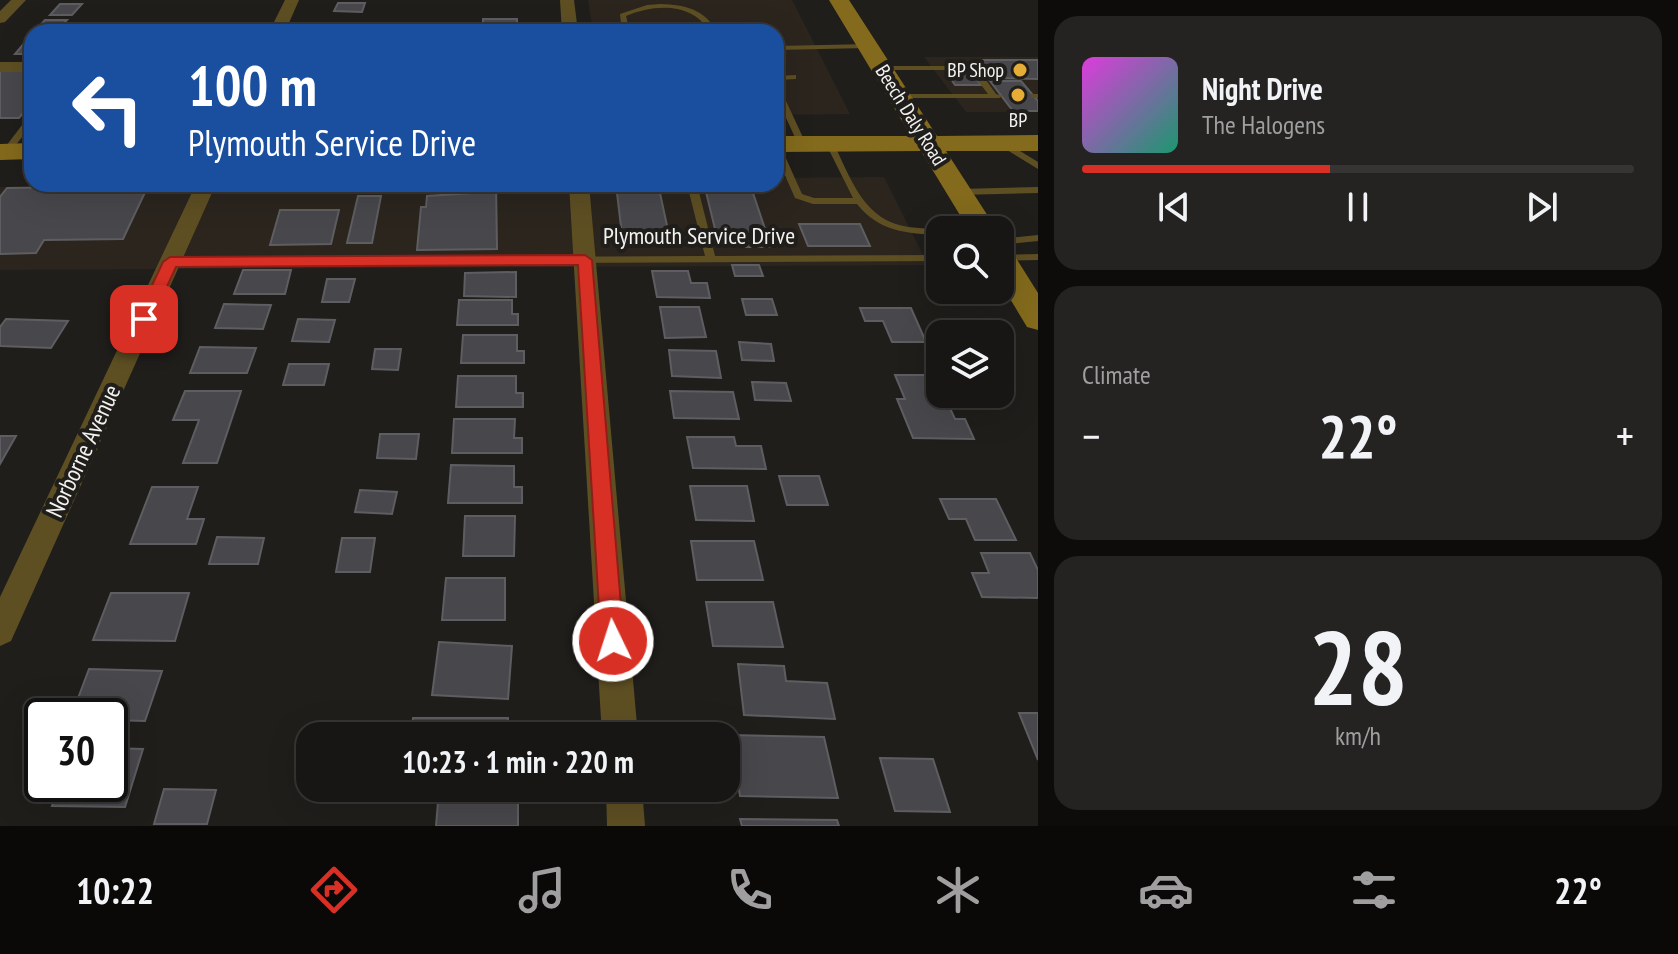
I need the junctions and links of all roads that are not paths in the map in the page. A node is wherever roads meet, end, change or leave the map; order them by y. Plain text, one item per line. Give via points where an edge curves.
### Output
1 (19, 0) edge
2 (292, 0) edge
3 (567, 0) edge
4 (839, 0) edge
5 (0, 19) edge
6 (281, 24) edge
7 (569, 24) edge
8 (624, 24) edge
9 (712, 24) edge
10 (867, 46) junction
11 (784, 48) edge
12 (0, 67) edge
13 (24, 67) edge
14 (881, 68) junction
15 (793, 77) dead end
16 (784, 78) edge
17 (899, 96) junction
18 (24, 127) edge
19 (929, 143) junction
20 (1002, 143) junction
21 (1038, 143) edge
22 (785, 144) edge
23 (830, 144) junction
24 (24, 151) edge
25 (3, 152) edge
26 (1038, 166) edge
27 (1038, 190) edge
28 (202, 192) edge
29 (580, 192) edge
30 (694, 192) edge
31 (959, 192) junction
32 (860, 201) junction
33 (974, 216) edge
34 (926, 232) edge
35 (1038, 238) edge
36 (1014, 241) edge
37 (1014, 257) edge
38 (1038, 257) edge
39 (926, 258) edge
40 (711, 259) junction
41 (585, 260) junction
42 (170, 262) junction
43 (1014, 280) edge
44 (1038, 319) edge
45 (0, 631) edge
46 (619, 722) edge
47 (625, 802) edge
48 (626, 826) edge

1 - 5 street
2 - 6 street
3 - 7 street
4 - 10 main road, Beech Daly Road
8 - 9 lane via 622,15 649,6 699,6
10 - 11 lane
10 - 14 main road, Beech Daly Road
12 - 13 street
14 - 17 main road, Beech Daly Road
14 - 17 lane via 964,68 998,96
15 - 16 lane
17 - 19 main road, Beech Daly Road
18 - 25 lane
19 - 20 main road
19 - 23 main road
19 - 31 main road, Beech Daly Road
20 - 21 main road
20 - 26 lane
22 - 23 main road
22 - 32 lane via 798,196
23 - 32 lane
24 - 25 main road
27 - 31 lane
28 - 42 street, Norborne Avenue
29 - 41 street
30 - 40 lane
31 - 33 main road, Beech Daly Road
32 - 34 lane via 866,213 901,231
35 - 36 lane
37 - 38 lane
39 - 40 lane, Plymouth Service Drive
40 - 41 lane, Plymouth Service Drive
41 - 42 lane, Plymouth Service Drive
41 - 46 street
42 - 45 street, Norborne Avenue
43 - 44 main road
47 - 48 street

